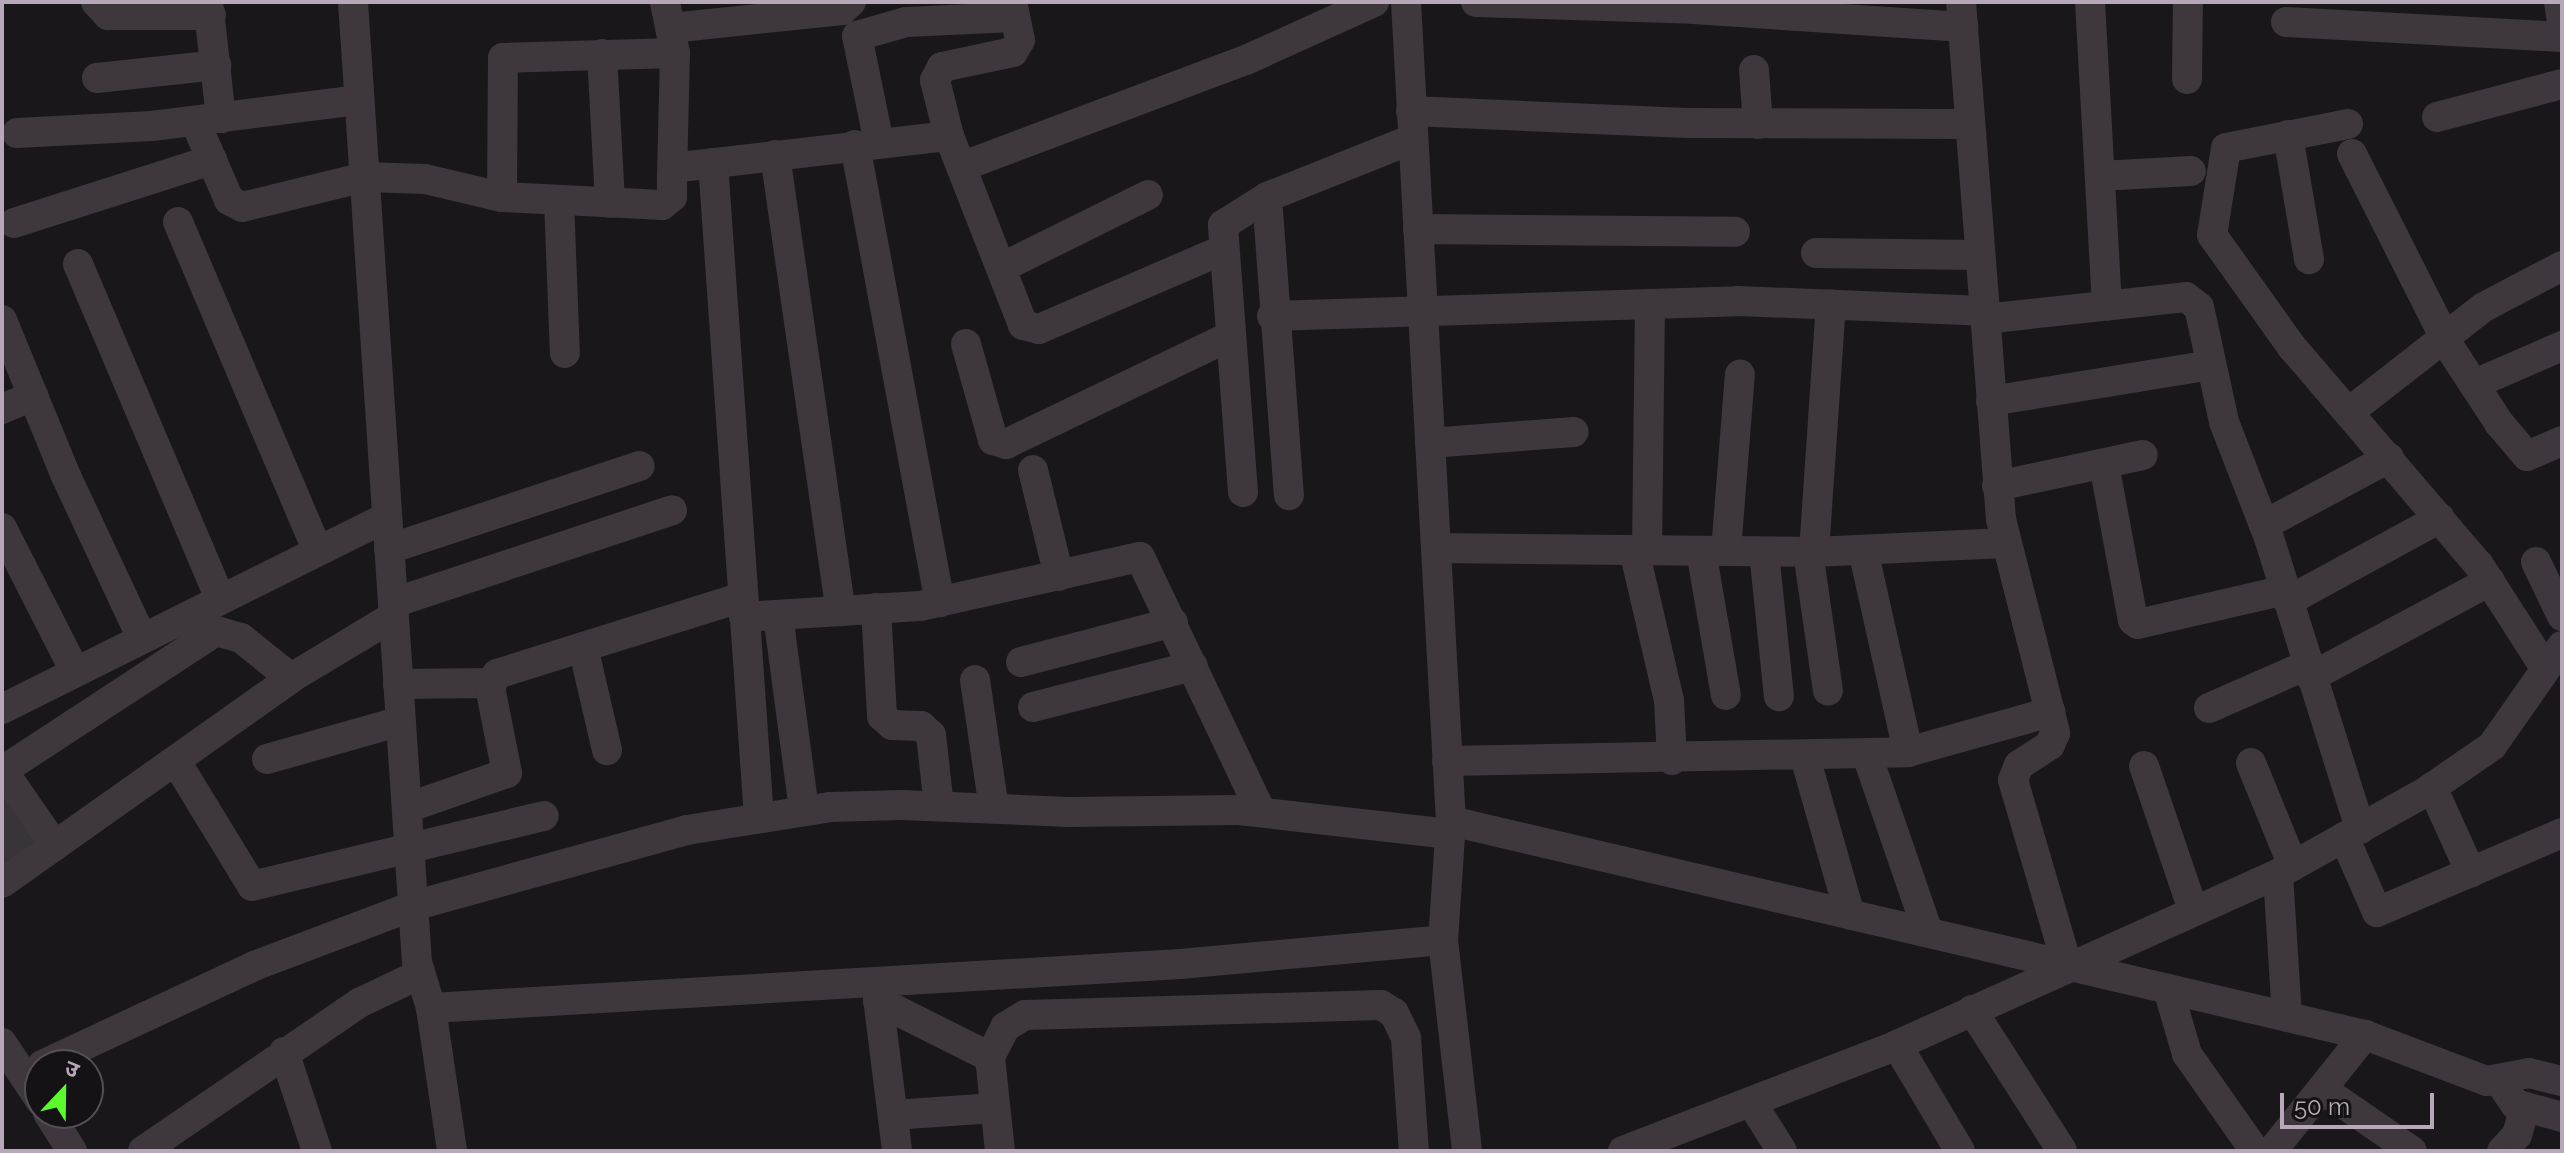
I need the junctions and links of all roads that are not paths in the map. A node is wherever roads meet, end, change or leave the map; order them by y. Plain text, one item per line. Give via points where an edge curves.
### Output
1 (96, 2) edge
2 (353, 2) edge
3 (851, 2) edge
4 (1374, 2) edge
5 (1406, 2) edge
6 (1476, 2) edge
7 (2090, 2) edge
8 (2188, 2) edge
9 (2559, 2) edge
10 (209, 8) edge
11 (1014, 9) edge
12 (1962, 15) edge
13 (2286, 22) dead end
14 (2562, 24) edge
15 (670, 28) edge
16 (2562, 37) edge
17 (602, 54) junction
18 (216, 65) junction
19 (1754, 70) dead end
20 (97, 78) dead end
21 (2187, 79) dead end
22 (2562, 84) edge
23 (359, 100) junction
24 (2437, 117) dead end
25 (208, 119) junction
26 (1758, 124) junction
27 (1969, 124) junction
28 (2348, 124) dead end
29 (1412, 125) junction
30 (17, 133) dead end
31 (2288, 135) junction
32 (949, 136) junction
33 (867, 144) junction
34 (2352, 154) dead end
35 (775, 155) junction
36 (212, 160) junction
37 (713, 163) junction
38 (961, 167) junction
39 (2191, 171) dead end
40 (672, 175) junction
41 (2100, 176) junction
42 (365, 177) junction
43 (1148, 195) dead end
44 (502, 197) junction
45 (1267, 197) junction
46 (559, 200) junction
47 (610, 203) junction
48 (178, 222) dead end
49 (14, 223) dead end
50 (1418, 229) junction
51 (1735, 232) dead end
52 (1222, 250) junction
53 (1816, 253) dead end
54 (1978, 255) junction
55 (2309, 259) dead end
56 (78, 264) dead end
57 (2562, 266) edge
58 (1001, 268) junction
59 (1650, 304) junction
60 (1831, 305) junction
61 (2107, 306) junction
62 (1423, 314) junction
63 (1984, 315) junction
64 (1272, 316) junction
65 (2, 320) edge
66 (1230, 336) junction
67 (2445, 336) junction
68 (966, 344) dead end
69 (2562, 346) edge
70 (565, 353) dead end
71 (2211, 365) junction
72 (1740, 375) dead end
73 (2477, 383) junction
74 (33, 396) junction
75 (1991, 401) junction
76 (2, 409) edge
77 (2349, 412) junction
78 (1574, 432) dead end
79 (2562, 441) edge
80 (1430, 443) junction
81 (2143, 455) dead end
82 (2389, 458) junction
83 (2104, 464) junction
84 (640, 466) dead end
85 (1033, 470) dead end
86 (1997, 486) junction
87 (1243, 492) dead end
88 (1289, 495) dead end
89 (672, 510) dead end
90 (387, 517) junction
91 (2440, 518) junction
92 (2264, 525) junction
93 (2, 528) edge
94 (2005, 543) junction
95 (1436, 548) junction
96 (389, 549) junction
97 (317, 550) junction
98 (1641, 550) junction
99 (1863, 550) junction
100 (1714, 551) junction
101 (1764, 552) junction
102 (1811, 552) junction
103 (2536, 562) dead end
104 (1059, 576) junction
105 (2490, 581) junction
106 (2286, 596) junction
107 (220, 598) junction
108 (940, 602) junction
109 (743, 607) junction
110 (876, 608) junction
111 (393, 609) junction
112 (841, 611) junction
113 (778, 615) junction
114 (2562, 616) edge
115 (1173, 622) junction
116 (141, 636) junction
117 (583, 647) junction
118 (2554, 657) edge
119 (1021, 662) dead end
120 (1193, 666) junction
121 (75, 671) junction
122 (2309, 671) junction
123 (291, 678) junction
124 (975, 680) dead end
125 (491, 683) junction
126 (398, 684) junction
127 (1828, 691) dead end
128 (1726, 695) dead end
129 (1779, 696) dead end
130 (4, 704) edge
131 (1033, 707) dead end
132 (2209, 708) dead end
133 (2050, 712) junction
134 (401, 721) junction
135 (607, 750) dead end
136 (1908, 752) junction
137 (1867, 755) junction
138 (1805, 757) junction
139 (267, 759) dead end
140 (1672, 760) junction
141 (1447, 761) junction
142 (2251, 763) dead end
143 (2144, 766) dead end
144 (180, 768) dead end
145 (2, 771) edge
146 (2432, 787) junction
147 (939, 806) junction
148 (407, 808) junction
149 (994, 809) junction
150 (804, 811) junction
151 (1261, 812) junction
152 (544, 816) dead end
153 (759, 818) junction
154 (1450, 828) junction
155 (2352, 833) junction
156 (2562, 833) edge
157 (409, 845) junction
158 (55, 846) junction
159 (2286, 870) junction
160 (2471, 873) junction
161 (2, 883) edge
162 (413, 906) junction
163 (2193, 910) junction
164 (1850, 915) junction
165 (1928, 932) junction
166 (1443, 940) junction
167 (1275, 955) junction
168 (1151, 965) junction
169 (2068, 966) junction
170 (420, 974) junction
171 (1019, 974) junction
172 (2168, 989) junction
173 (877, 992) junction
174 (431, 1008) junction
175 (1282, 1008) junction
176 (1972, 1010) junction
177 (1156, 1011) junction
178 (1025, 1015) junction
179 (2287, 1017) junction
180 (2365, 1035) junction
181 (2, 1043) edge
182 (1897, 1045) junction
183 (76, 1049) edge
184 (284, 1052) junction
185 (990, 1057) junction
186 (24, 1060) edge
187 (2551, 1078) edge
188 (2500, 1082) junction
189 (1459, 1083) junction
190 (2322, 1089) junction
191 (1409, 1090) junction
192 (1753, 1105) junction
193 (995, 1108) junction
194 (2529, 1108) junction
195 (893, 1115) junction
196 (2562, 1117) edge
197 (58, 1129) edge
198 (1696, 1140) edge
199 (72, 1151) edge
200 (143, 1151) edge
201 (317, 1151) edge
202 (452, 1151) edge
203 (897, 1151) edge
204 (1000, 1151) edge
205 (1414, 1151) edge
206 (1467, 1151) edge
207 (1623, 1151) edge
208 (1782, 1151) edge
209 (1960, 1151) edge
210 (2062, 1151) edge
211 (2255, 1151) edge
212 (2272, 1151) edge
213 (2412, 1151) edge
214 (2502, 1151) edge

1 - 10 street via 101,14 108,15
2 - 23 street
3 - 15 street via 842,10
4 - 38 street via 1246,60
5 - 29 street
6 - 12 street
7 - 41 street
8 - 21 street
9 - 14 street
10 - 18 street
11 - 32 street via 1020,40 1013,52 938,71
11 - 33 street via 906,22 857,36
12 - 27 street
13 - 16 street
15 - 17 street
15 - 40 street
17 - 44 street via 503,58
17 - 47 street
18 - 20 street
18 - 25 street
19 - 26 street
22 - 24 street
23 - 25 street
23 - 42 street
25 - 30 street
25 - 36 street
26 - 27 street
26 - 29 street
27 - 54 street
28 - 31 street
29 - 45 street
29 - 50 street
31 - 55 street
31 - 77 street via 2226,148 2212,235 2292,347
32 - 33 street
32 - 38 street
33 - 35 street
33 - 108 street
34 - 67 street
35 - 37 street
35 - 112 street
36 - 42 street via 234,206
36 - 49 street
37 - 40 street via 680,167
37 - 109 street
38 - 58 street
39 - 41 street
40 - 47 street via 668,203
41 - 61 street
42 - 44 street via 425,179
42 - 90 street
43 - 58 street
44 - 46 street
45 - 52 street via 1223,225
45 - 64 street
46 - 47 street
46 - 70 street
48 - 97 street
50 - 51 street
50 - 62 street
52 - 58 street via 1039,329 1023,325
52 - 66 street
53 - 54 street
54 - 63 street
56 - 107 street
57 - 67 street via 2503,294
59 - 60 street
59 - 62 street
59 - 98 street
60 - 63 street
60 - 102 street
61 - 63 street
61 - 71 street via 2194,301
62 - 64 street
62 - 80 street
63 - 75 street
64 - 88 street
65 - 74 street
66 - 68 street via 1006,444 993,440
66 - 87 street
67 - 73 street
67 - 77 street
69 - 73 street
71 - 75 street
71 - 92 street via 2224,422
72 - 100 street
73 - 79 street via 2523,454
74 - 76 street
74 - 116 street
75 - 86 street
77 - 82 street
78 - 80 street
80 - 95 street
81 - 83 street
82 - 91 street
82 - 92 street
83 - 86 street
83 - 106 street via 2133,620 2138,624
84 - 96 street
85 - 104 street
86 - 94 street
89 - 111 street
90 - 96 street
90 - 97 street
91 - 105 street
91 - 106 street
92 - 106 street
93 - 121 street
94 - 99 street
94 - 133 street
95 - 98 street
95 - 141 street
96 - 111 street
97 - 107 street
98 - 100 street
98 - 140 street via 1669,700
99 - 102 street
99 - 136 street
100 - 101 street
100 - 128 street
101 - 102 street
101 - 129 street
102 - 127 street
103 - 114 street
104 - 108 street
104 - 115 street via 1140,557
105 - 118 street
105 - 122 street
106 - 122 street
107 - 116 street
108 - 110 street
109 - 113 street
109 - 117 street
109 - 153 street
110 - 112 street
110 - 147 street via 882,716 892,725 921,726 931,735
111 - 123 street
111 - 126 street
112 - 113 street
113 - 150 street
115 - 119 street
115 - 120 street
116 - 121 street
117 - 125 street via 497,674
117 - 135 street
118 - 146 street via 2492,746
120 - 131 street
120 - 151 street
121 - 130 street
122 - 132 street
122 - 155 street
123 - 145 street via 241,638 216,631
123 - 158 street
124 - 149 street
125 - 126 street
125 - 148 street via 507,773
126 - 134 street
133 - 136 street
133 - 169 street via 2054,740 2019,765 2013,780
134 - 139 street
134 - 148 street
136 - 137 street
137 - 138 street
137 - 165 street
138 - 140 street
138 - 164 street
140 - 141 street
141 - 154 street
142 - 159 street
143 - 163 street
144 - 157 street via 252,886
145 - 158 street
146 - 155 street
146 - 160 street
147 - 149 street
147 - 150 street
148 - 157 street
149 - 151 street
150 - 153 street
151 - 154 street
152 - 157 street
153 - 162 street via 653,836
154 - 164 street
154 - 166 street
155 - 159 street
155 - 160 street via 2377,912
156 - 160 street
157 - 162 street
158 - 161 street
159 - 163 street
159 - 179 street
162 - 170 street
162 - 183 street via 254,966
163 - 169 street
164 - 165 street
165 - 169 street
166 - 167 street
166 - 189 street
167 - 168 street
167 - 175 street
168 - 171 street
168 - 177 street
169 - 172 street
169 - 176 street
170 - 174 street
170 - 184 street via 359,1003
171 - 173 street
171 - 178 street
172 - 179 street
172 - 211 street via 2187,1054
173 - 174 street
173 - 185 street
173 - 195 street
174 - 202 street
175 - 177 street
175 - 191 street via 1381,1005 1394,1013 1406,1038
176 - 182 street
176 - 210 street
177 - 178 street
178 - 185 street via 1005,1027
179 - 180 street
180 - 188 street via 2469,1077
180 - 190 street
181 - 186 street
182 - 192 street
182 - 209 street
184 - 200 street
184 - 201 street
185 - 193 street
187 - 188 street via 2520,1074
188 - 194 street via 2510,1100
189 - 191 street
189 - 206 street
190 - 212 street
190 - 213 street
191 - 205 street
192 - 198 street
192 - 208 street
193 - 195 street
193 - 204 street
194 - 196 street
194 - 214 street via 2517,1135
195 - 203 street
197 - 199 street
198 - 207 street

